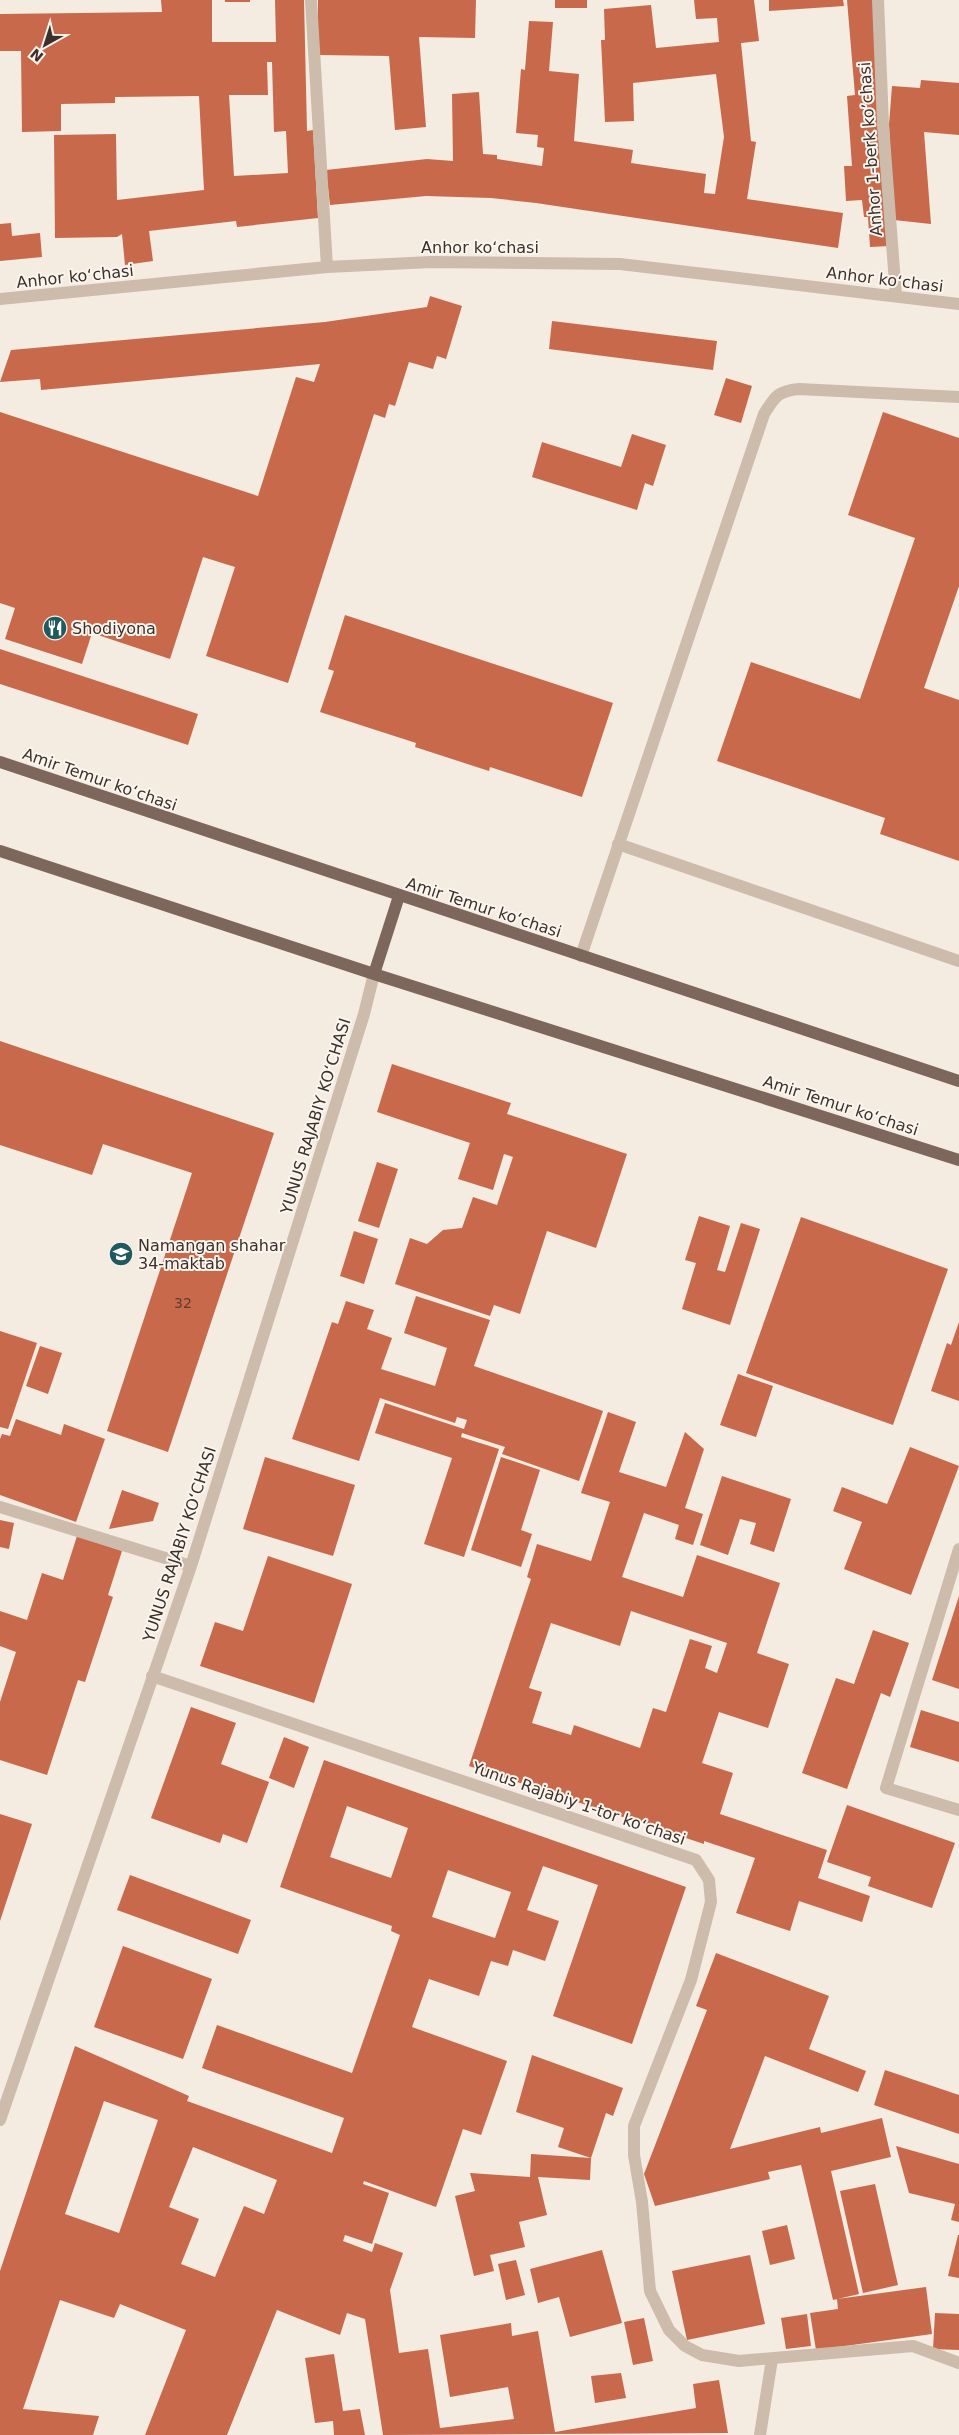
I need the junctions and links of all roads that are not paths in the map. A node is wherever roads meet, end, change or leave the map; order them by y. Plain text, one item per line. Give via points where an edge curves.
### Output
1 (311, 0) edge
2 (878, 0) edge
3 (327, 267) junction
4 (896, 296) junction
5 (0, 300) edge
6 (959, 304) edge
7 (959, 397) edge
8 (0, 762) edge
9 (618, 844) junction
10 (0, 851) edge
11 (399, 896) junction
12 (581, 956) junction
13 (959, 961) edge
14 (374, 974) junction
15 (959, 1081) edge
16 (959, 1160) edge
17 (0, 1507) edge
18 (959, 1549) edge
19 (191, 1566) junction
20 (152, 1676) junction
21 (959, 1810) edge
22 (0, 2120) edge
23 (772, 2359) junction
24 (959, 2363) edge
25 (760, 2435) edge

1 - 3 street
2 - 4 street, Anhor 1-berk koʼchasi via 883,125
3 - 4 street, Anhor koʻchasi via 431,262 620,264
3 - 5 street, Anhor koʻchasi
4 - 6 street, Anhor koʻchasi
7 - 9 street via 799,388 784,390 774,398 764,414
8 - 11 main road, Amir Temur koʻchasi
9 - 12 street
9 - 13 street
10 - 14 main road, Amir Temur koʻchasi
11 - 12 main road, Amir Temur koʻchasi
11 - 14 main road
12 - 15 main road, Amir Temur koʻchasi
14 - 16 main road, Amir Temur koʻchasi
14 - 19 street, YUNUS RAJABIY KO‘CHASI
17 - 19 street
18 - 21 street via 886,1788
19 - 20 street, YUNUS RAJABIY KO‘CHASI
20 - 22 street, YUNUS RAJABIY KO‘CHASI
20 - 23 street, Yunus Rajabiy 1-tor koʻchasi via 696,1860 709,1880 711,1902 691,1980 634,2126 634,2155 650,2291 669,2330 684,2346 702,2355 739,2361
23 - 24 street, Yunus Rajabiy 1-tor koʻchasi via 913,2346
23 - 25 street

